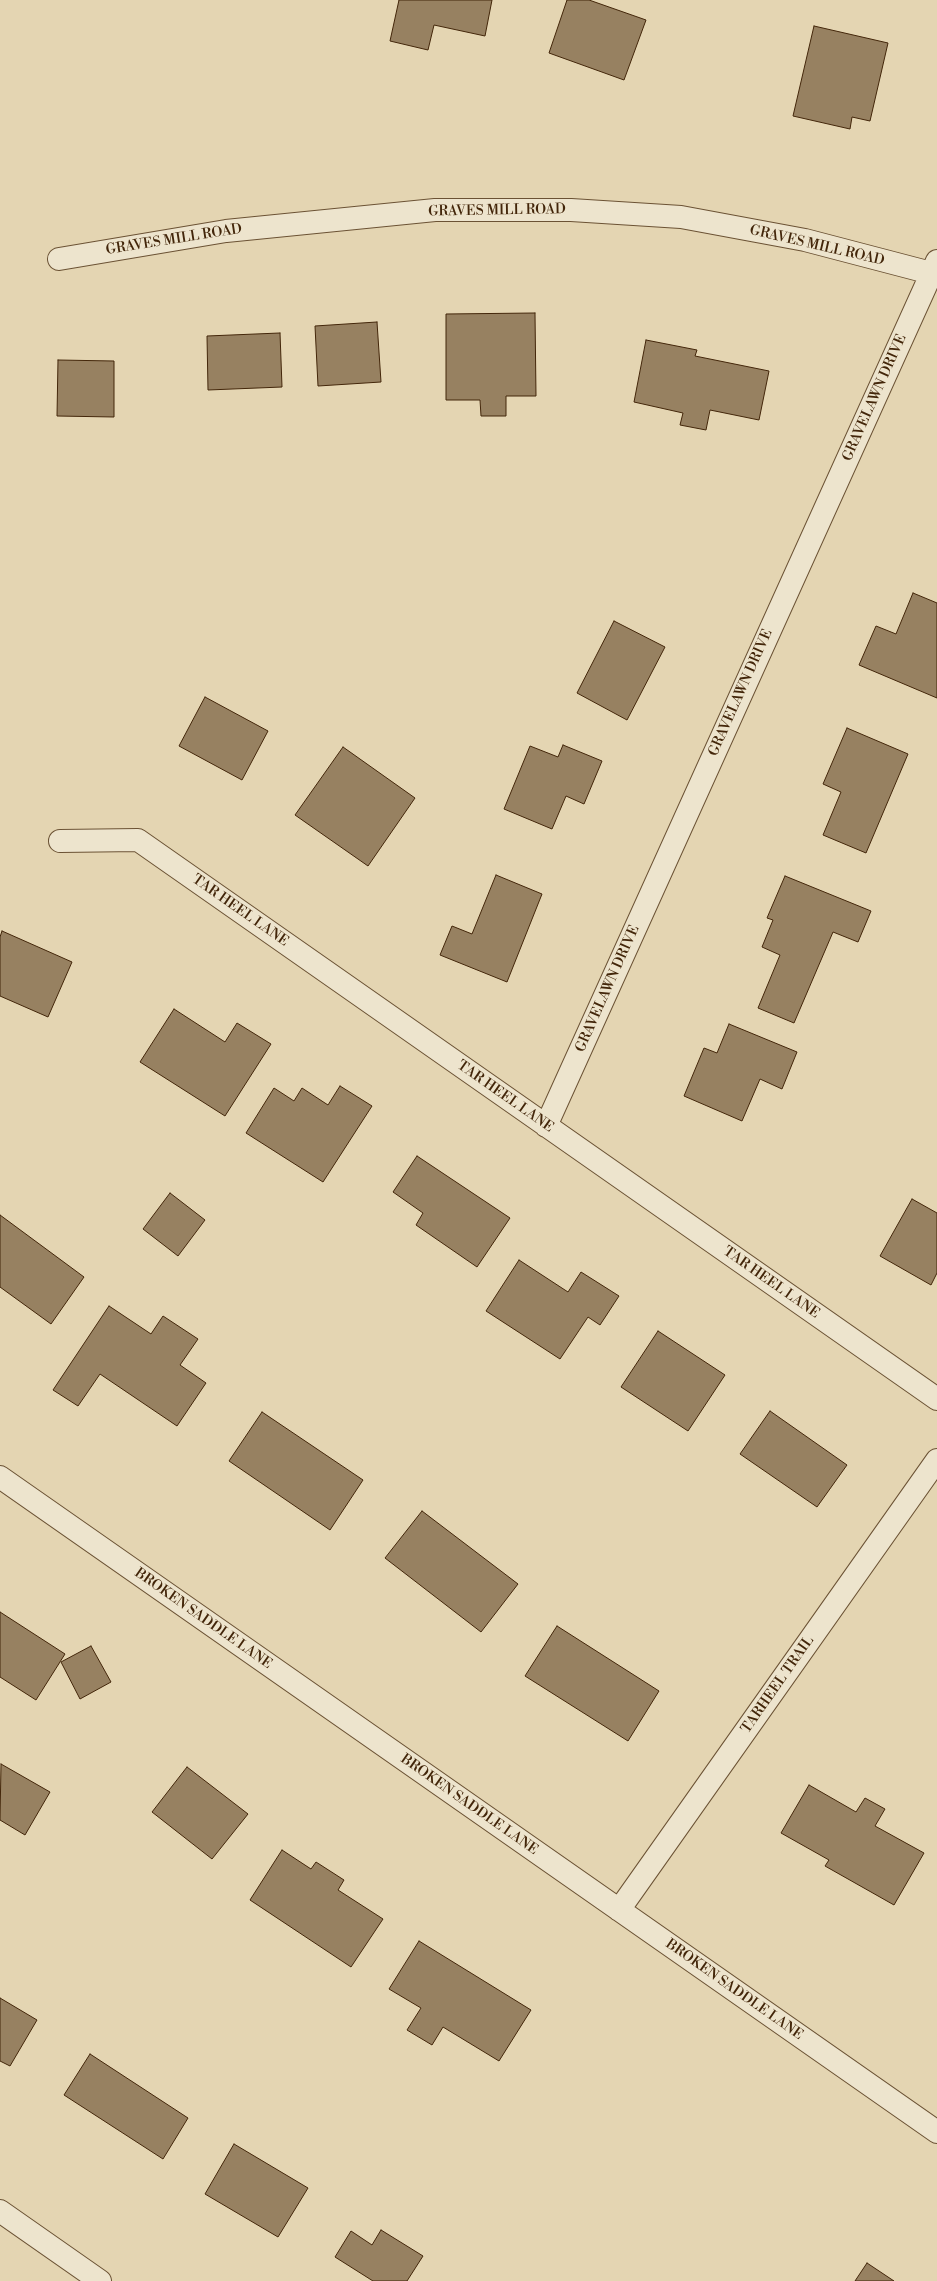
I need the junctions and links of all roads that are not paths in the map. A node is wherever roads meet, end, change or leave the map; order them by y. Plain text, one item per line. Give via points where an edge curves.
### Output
1 (59, 259) dead end
2 (934, 267) edge
3 (60, 841) dead end
4 (546, 1126) junction
5 (937, 1399) edge
6 (937, 1460) edge
7 (0, 1477) edge
8 (619, 1910) junction
9 (937, 2132) edge
10 (0, 2211) edge
11 (100, 2281) edge

1 - 2 street, GRAVES MILL ROAD via 226,231 435,210 571,210 681,217
2 - 4 street, GRAVELAWN DRIVE
3 - 4 street, TAR HEEL LANE via 138,840
4 - 5 street, TAR HEEL LANE
6 - 8 street, TARHEEL TRAIL
7 - 8 street, BROKEN SADDLE LANE
8 - 9 street, BROKEN SADDLE LANE
10 - 11 street

